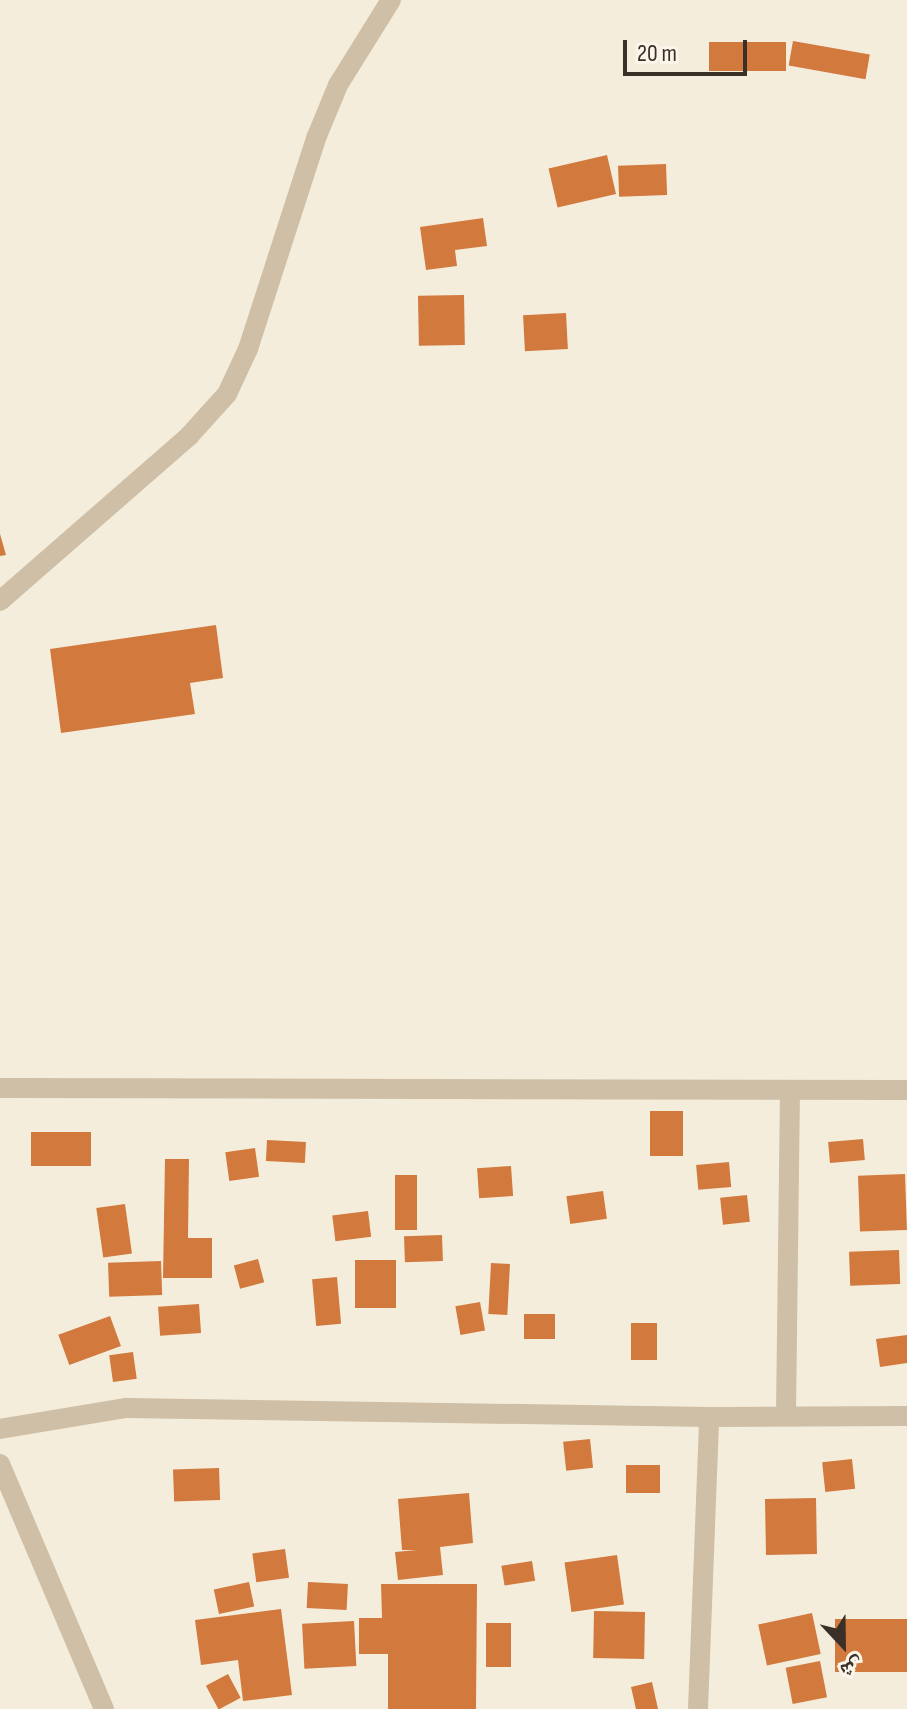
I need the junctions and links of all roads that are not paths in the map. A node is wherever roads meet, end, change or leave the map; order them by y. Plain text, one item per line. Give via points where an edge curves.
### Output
1 (391, 0) edge
2 (0, 601) edge
3 (0, 1088) edge
4 (907, 1090) edge
5 (790, 1091) junction
6 (786, 1415) junction
7 (907, 1416) edge
8 (709, 1417) junction
9 (0, 1429) edge
10 (0, 1464) edge
11 (104, 1709) edge
12 (698, 1709) edge

1 - 2 street via 338,85 322,123 248,349 227,394 189,436
3 - 5 street
4 - 5 street
5 - 6 street
6 - 7 street
6 - 8 street
8 - 9 street via 126,1408
8 - 12 street
10 - 11 street

